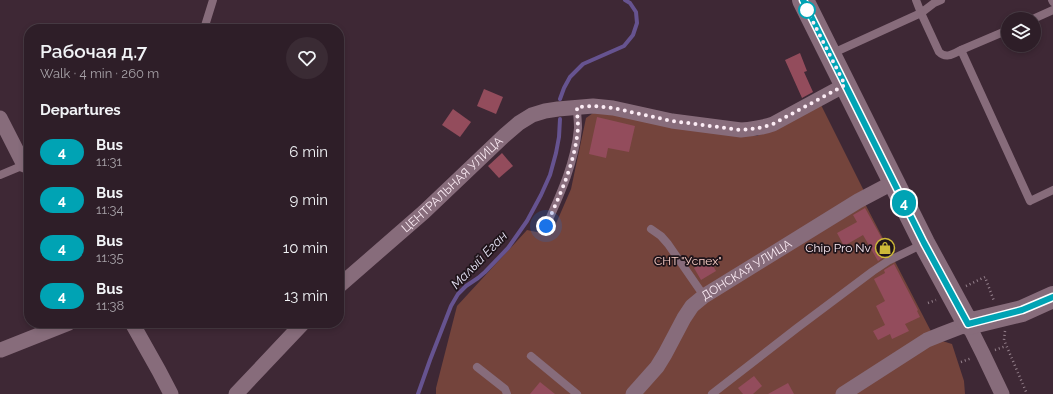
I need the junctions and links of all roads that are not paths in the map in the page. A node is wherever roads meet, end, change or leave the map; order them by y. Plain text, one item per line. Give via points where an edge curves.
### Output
1 (213, 0) edge
2 (802, 0) edge
3 (916, 0) edge
4 (941, 0) edge
5 (1053, 10) edge
6 (921, 13) junction
7 (1041, 15) edge
8 (206, 24) edge
9 (1001, 33) edge
10 (961, 50) junction
11 (830, 54) junction
12 (845, 85) junction
13 (577, 107) junction
14 (0, 118) edge
15 (24, 160) edge
16 (24, 166) edge
17 (0, 175) edge
18 (894, 182) junction
19 (1053, 190) edge
20 (546, 226) dead end
21 (651, 229) dead end
22 (924, 243) junction
23 (344, 282) edge
24 (704, 296) junction
25 (1053, 298) edge
26 (968, 324) junction
27 (56, 328) edge
28 (135, 328) edge
29 (299, 328) edge
30 (1, 350) dead end
31 (531, 356) dead end
32 (477, 367) dead end
33 (171, 394) edge
34 (236, 394) edge
35 (508, 394) edge
36 (577, 394) edge
37 (633, 394) edge
38 (712, 394) edge
39 (843, 394) edge
40 (1001, 394) edge

1 - 8 lane
2 - 11 street
3 - 6 lane
4 - 6 lane
5 - 7 lane
6 - 10 lane via 942,55 947,56
6 - 11 lane
9 - 10 lane
10 - 19 lane via 1030,201
11 - 12 street
12 - 13 street, ЦЕНТРАЛЬНАЯ УЛИЦА via 773,124 741,130 672,121 613,108
12 - 18 street
13 - 20 lane via 578,129 570,167
13 - 23 street, ЦЕНТРАЛЬНАЯ УЛИЦА via 532,114 519,123 424,212
14 - 15 street
16 - 17 lane
18 - 22 street
18 - 24 street, ДОНСКАЯ УЛИЦА via 858,201
21 - 24 lane via 668,244
22 - 26 street
22 - 38 lane via 873,271
24 - 37 street, ДОНСКАЯ УЛИЦА via 692,306 657,367
25 - 26 street via 1022,310
26 - 39 street via 927,340
26 - 40 street
27 - 30 street
28 - 33 street
29 - 34 street
31 - 36 lane
32 - 35 lane

